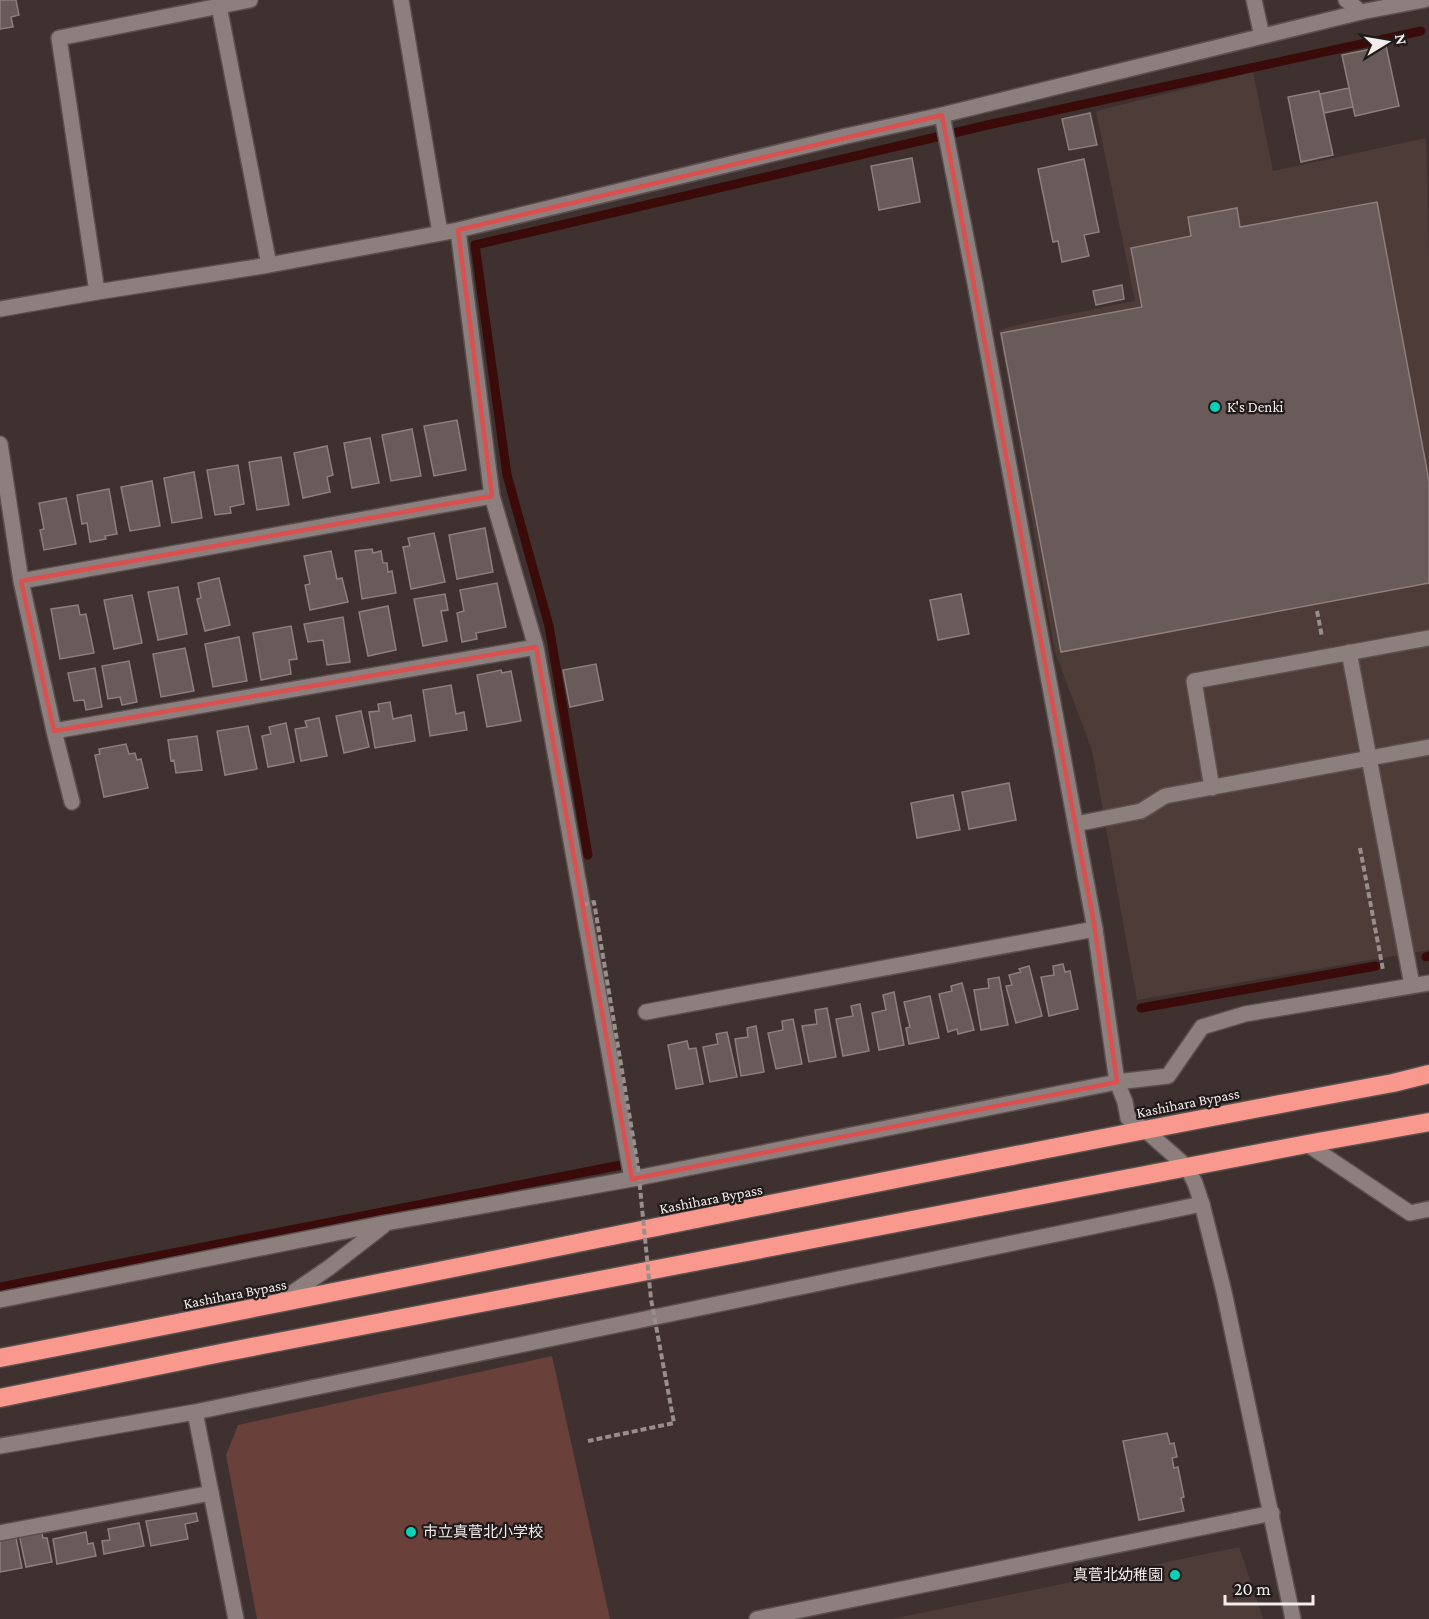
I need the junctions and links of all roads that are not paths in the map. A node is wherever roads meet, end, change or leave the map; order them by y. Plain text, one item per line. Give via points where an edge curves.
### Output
1 (250, 0) edge
2 (401, 0) edge
3 (1254, 0) edge
4 (1346, 0) edge
5 (1424, 0) edge
6 (219, 6) junction
7 (1361, 12) junction
8 (1262, 36) junction
9 (942, 115) junction
10 (459, 230) junction
11 (440, 233) junction
12 (269, 264) junction
13 (98, 292) junction
14 (0, 309) edge
15 (0, 444) edge
16 (492, 496) junction
17 (21, 581) junction
18 (1429, 638) edge
19 (536, 647) junction
20 (1349, 652) junction
21 (54, 731) junction
22 (1429, 747) edge
23 (1369, 758) junction
24 (1212, 788) junction
25 (72, 801) dead end
26 (1076, 824) junction
27 (1095, 929) junction
28 (1429, 983) edge
29 (1412, 986) junction
30 (646, 1012) dead end
31 (1429, 1074) edge
32 (1117, 1082) junction
33 (1429, 1122) edge
34 (1144, 1129) junction
35 (1308, 1144) junction
36 (1186, 1167) junction
37 (632, 1179) junction
38 (1202, 1204) junction
39 (1429, 1209) edge
40 (386, 1223) junction
41 (0, 1300) edge
42 (274, 1305) junction
43 (0, 1358) edge
44 (0, 1398) edge
45 (195, 1412) junction
46 (0, 1446) edge
47 (211, 1492) junction
48 (1272, 1514) junction
49 (0, 1533) edge
50 (236, 1619) edge
51 (757, 1619) edge
52 (1293, 1619) edge

1 - 6 street
2 - 11 street
3 - 8 street
4 - 7 street
5 - 7 street
6 - 12 street
6 - 13 street via 59,38
7 - 8 street
8 - 9 street
9 - 10 street
9 - 26 street
10 - 11 street
10 - 16 street
11 - 12 street
12 - 13 street
13 - 14 street
15 - 17 street
16 - 17 street
16 - 19 street
17 - 21 street
18 - 20 street
19 - 21 street
19 - 37 street
20 - 23 street
20 - 24 street via 1194,681
21 - 25 street
22 - 23 street
23 - 24 street
23 - 29 street
24 - 26 street via 1165,796 1141,811
26 - 27 street
27 - 30 street
27 - 32 street
28 - 29 street
29 - 32 street via 1245,1014 1202,1027 1168,1076
31 - 34 highway, Kashihara Bypass
32 - 34 street via 1128,1118
32 - 37 street
33 - 35 highway
34 - 36 street
34 - 42 highway, Kashihara Bypass
35 - 36 highway
35 - 39 street via 1410,1213
36 - 38 street
36 - 44 highway
37 - 40 street
38 - 45 street
38 - 48 street
40 - 41 street
40 - 42 street
42 - 43 highway, Kashihara Bypass
45 - 46 street
45 - 47 street
47 - 49 street
47 - 50 street
48 - 51 street
48 - 52 street

